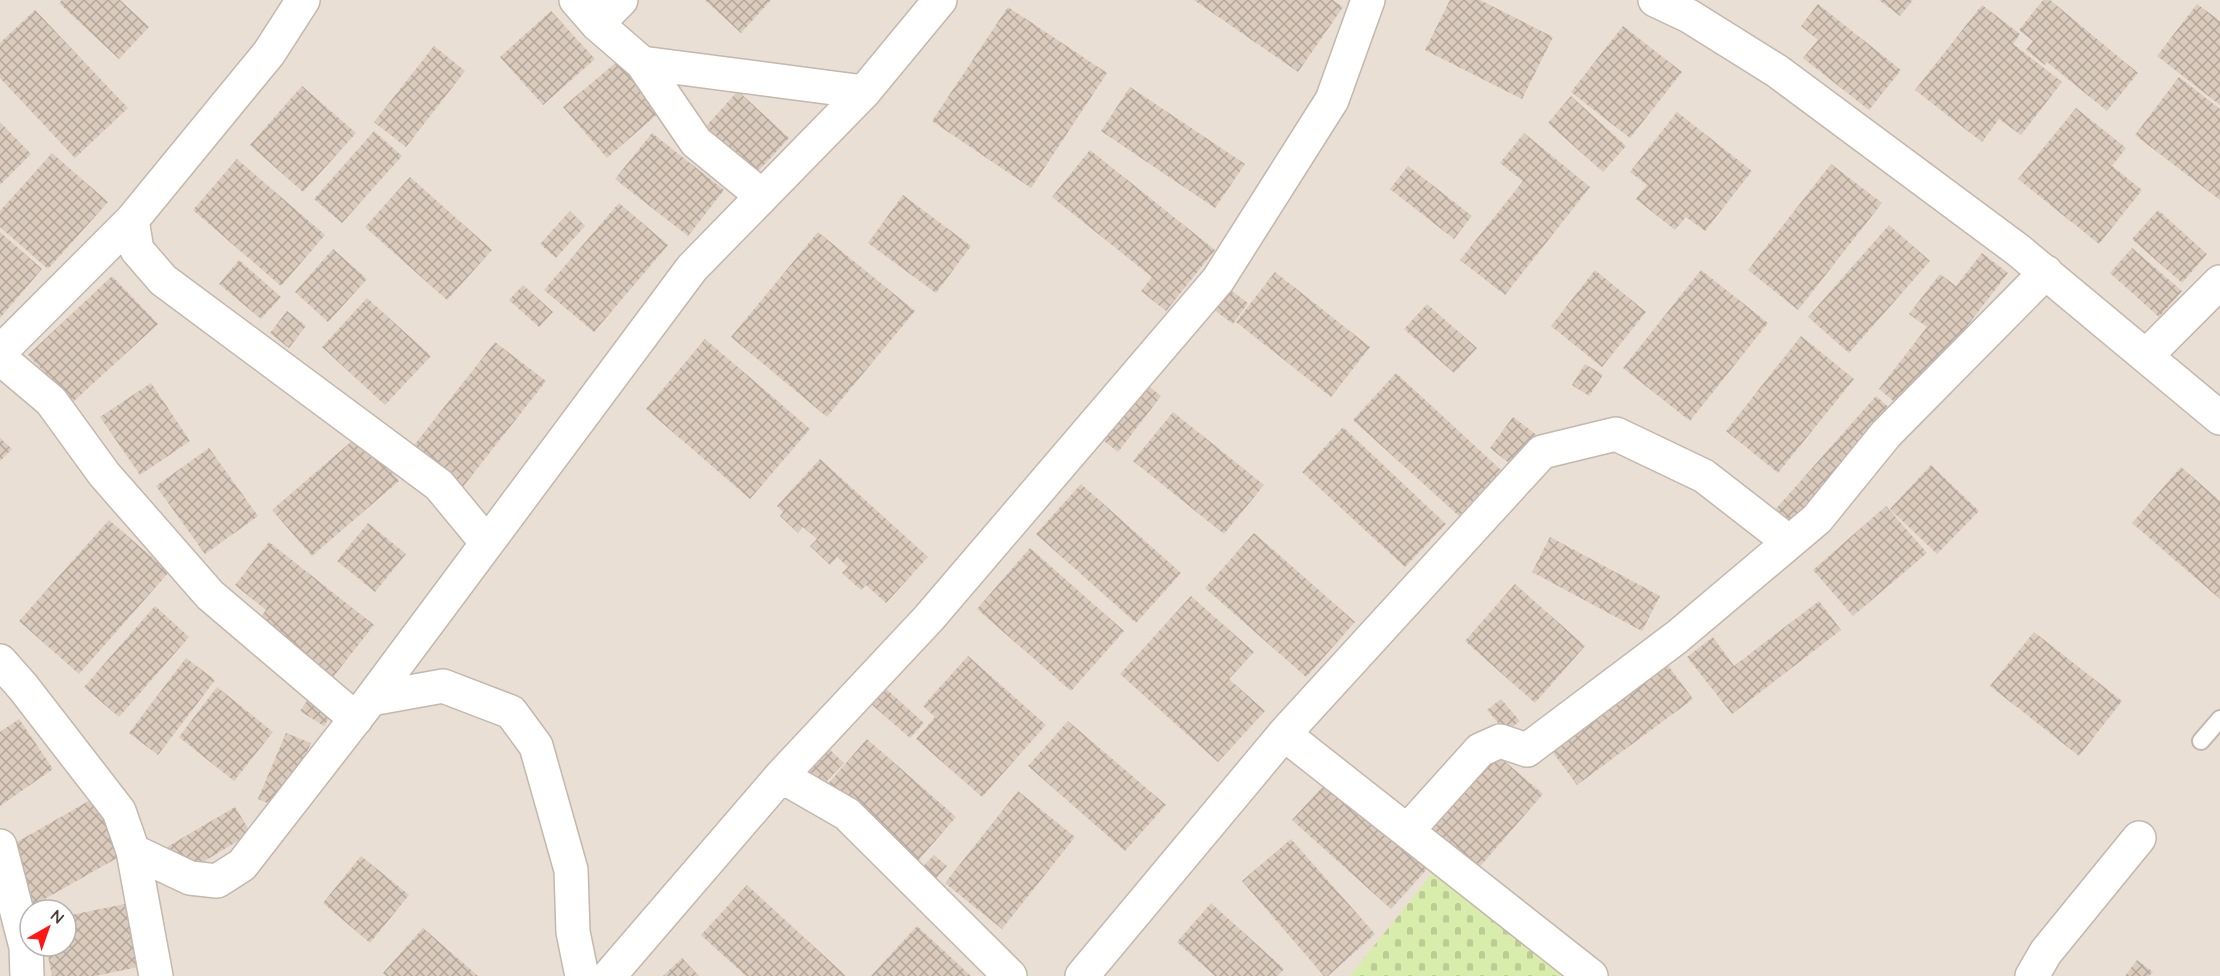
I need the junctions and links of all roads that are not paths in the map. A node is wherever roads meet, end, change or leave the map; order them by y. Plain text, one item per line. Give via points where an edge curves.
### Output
1 (303, 0) edge
2 (576, 0) edge
3 (621, 0) edge
4 (940, 0) edge
5 (1368, 0) edge
6 (1655, 0) edge
7 (597, 24) junction
8 (642, 63) junction
9 (864, 92) junction
10 (762, 196) junction
11 (132, 220) junction
12 (2046, 272) junction
13 (2220, 282) edge
14 (0, 352) edge
15 (2146, 356) junction
16 (0, 358) edge
17 (2220, 418) edge
18 (1789, 542) junction
19 (487, 543) junction
20 (0, 661) edge
21 (11, 688) edge
22 (363, 709) junction
23 (2220, 719) edge
24 (1284, 734) junction
25 (2201, 741) dead end
26 (782, 776) junction
27 (1407, 831) junction
28 (2139, 838) dead end
29 (0, 846) edge
30 (133, 851) junction
31 (1003, 974) edge
32 (27, 976) edge
33 (156, 976) edge
34 (582, 976) edge
35 (609, 976) edge
36 (1082, 976) edge
37 (1591, 976) edge
38 (2032, 976) edge

1 - 11 street via 269,53
2 - 7 street
3 - 7 street
4 - 9 street
5 - 26 street via 1332,100 1218,280 929,618
6 - 12 street via 1689,16 1778,71
7 - 8 street
8 - 9 street
8 - 10 street via 696,142
9 - 10 street
10 - 19 street via 692,268
11 - 14 street
11 - 19 street via 137,250 163,280 439,485
12 - 15 street
12 - 18 street via 1886,434 1817,519
13 - 15 street
15 - 17 street
16 - 22 street via 51,401 104,474 210,595
18 - 24 street via 1704,476 1616,434 1542,452
18 - 27 street via 1677,637 1527,750 1500,741 1480,750
19 - 22 street
20 - 21 street
21 - 30 street via 119,811
22 - 30 street via 242,865 217,882 190,878
22 - 34 street via 443,686 511,712 536,746 571,870 573,932
23 - 25 lane
24 - 27 street
24 - 36 street
26 - 31 street via 847,814
26 - 35 street
27 - 37 street
28 - 38 street via 2046,952
29 - 32 street via 26,947
30 - 33 street

